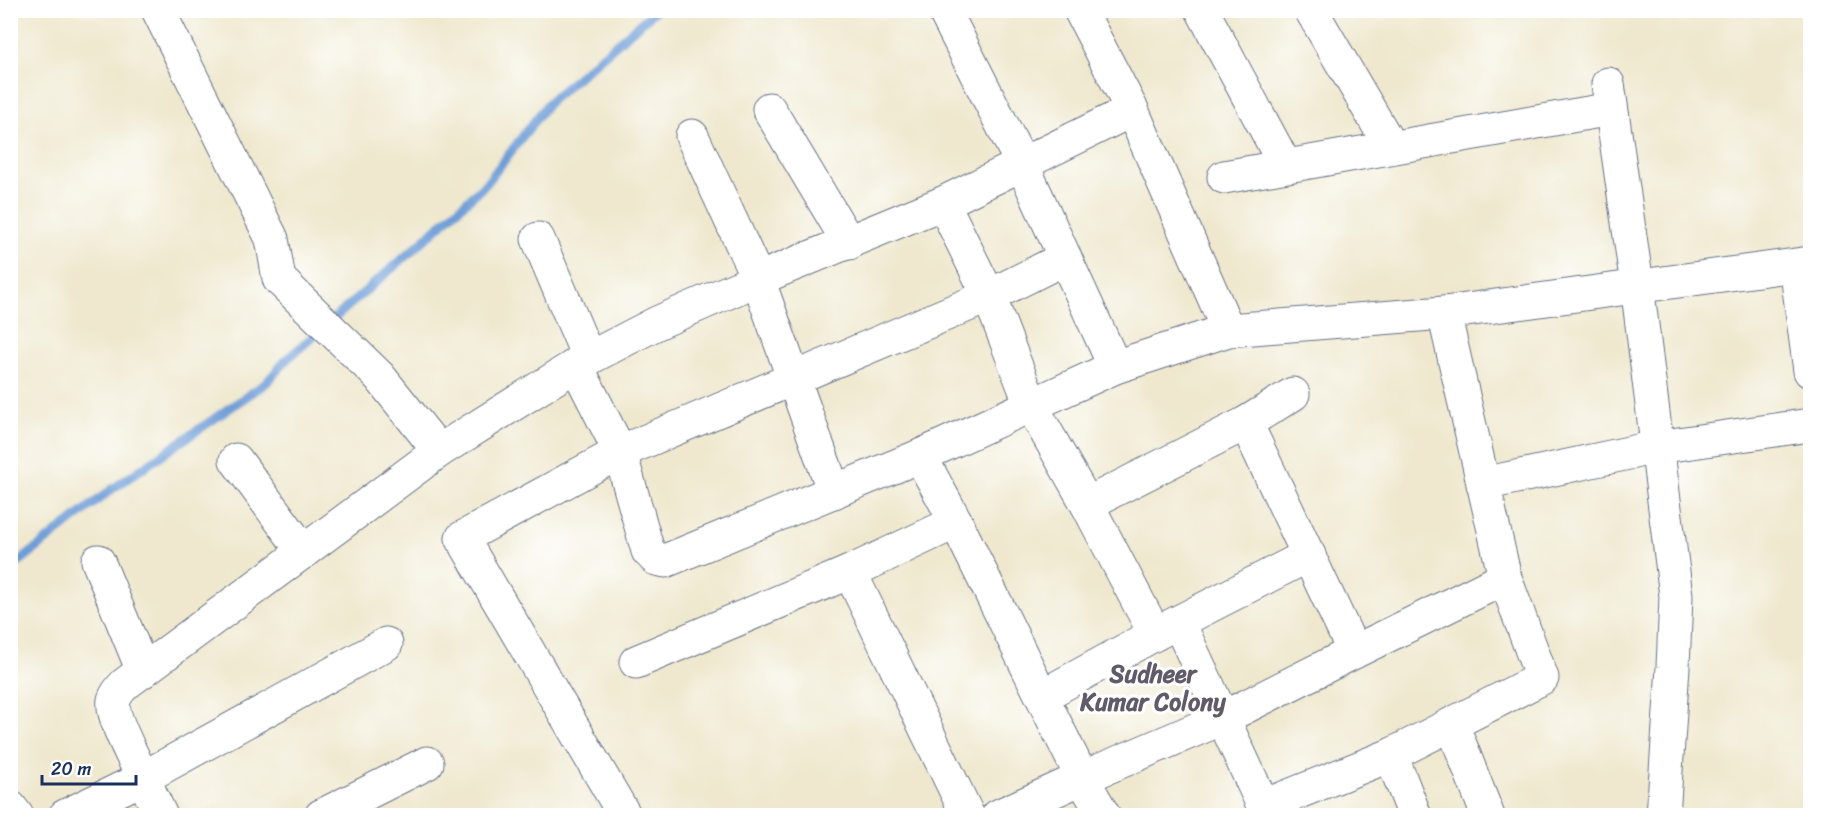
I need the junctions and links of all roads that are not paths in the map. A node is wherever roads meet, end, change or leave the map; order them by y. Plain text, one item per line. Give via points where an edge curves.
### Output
1 (158, 10) edge
2 (944, 10) edge
3 (1080, 10) edge
4 (1202, 10) edge
5 (1317, 13) edge
6 (769, 109) dead end
7 (1132, 110) junction
8 (692, 136) dead end
9 (1391, 147) junction
10 (1022, 164) junction
11 (1285, 165) junction
12 (1224, 177) dead end
13 (943, 203) junction
14 (538, 239) dead end
15 (849, 243) junction
16 (1065, 258) junction
17 (1803, 264) edge
18 (758, 279) junction
19 (1637, 285) junction
20 (988, 296) junction
21 (1444, 313) junction
22 (1228, 330) junction
23 (582, 362) junction
24 (1115, 367) junction
25 (1810, 371) edge
26 (794, 377) junction
27 (1293, 394) dead end
28 (1031, 405) junction
29 (1246, 423) junction
30 (1810, 425) edge
31 (1658, 447) junction
32 (439, 451) junction
33 (620, 452) junction
34 (920, 456) junction
35 (236, 460) dead end
36 (1483, 484) junction
37 (834, 492) junction
38 (1087, 504) junction
39 (956, 522) junction
40 (304, 552) junction
41 (1309, 555) junction
42 (98, 561) dead end
43 (850, 572) junction
44 (1505, 578) junction
45 (1167, 628) junction
46 (386, 644) dead end
47 (1354, 652) junction
48 (636, 662) dead end
49 (143, 671) junction
50 (1042, 696) junction
51 (1223, 718) junction
52 (1452, 724) junction
53 (1391, 755) junction
54 (427, 763) dead end
55 (143, 778) junction
56 (1082, 778) junction
57 (10, 807) edge
58 (1266, 811) edge
59 (336, 812) edge
60 (17, 816) edge
61 (65, 816) edge
62 (161, 816) edge
63 (625, 816) edge
64 (968, 816) edge
65 (998, 816) edge
66 (1104, 816) edge
67 (1415, 816) edge
68 (1488, 816) edge
69 (1663, 816) edge

1 - 32 street via 272,239 279,279 379,376
2 - 10 street
3 - 7 street
4 - 11 street
5 - 9 street
6 - 15 street
7 - 10 street
7 - 22 street
8 - 18 street
9 - 11 street
9 - 19 street via 1609,96
10 - 13 street
10 - 16 street
11 - 12 street
13 - 15 street
13 - 20 street
14 - 23 street
15 - 18 street
16 - 20 street
16 - 24 street
17 - 19 street
17 - 25 street
18 - 23 street via 657,323
18 - 26 street
19 - 21 street
19 - 31 street
20 - 26 street
20 - 28 street
21 - 22 street
21 - 36 street
22 - 24 street
23 - 32 street
23 - 33 street
24 - 28 street
26 - 33 street
26 - 37 street
27 - 29 street
28 - 34 street
28 - 38 street
29 - 38 street
29 - 41 street
30 - 31 street
31 - 36 street
31 - 69 street via 1676,596
32 - 40 street
33 - 37 street via 648,551 665,561
33 - 63 street via 462,538
34 - 37 street
34 - 39 street
35 - 40 street
36 - 44 street
38 - 45 street
39 - 43 street
39 - 50 street
40 - 49 street
41 - 45 street
41 - 47 street
42 - 49 street
43 - 48 street
43 - 64 street
44 - 47 street
44 - 52 street via 1542,678
45 - 50 street
45 - 51 street
46 - 55 street
47 - 51 street
49 - 55 street via 117,692 113,702 115,717
50 - 56 street
51 - 56 street
51 - 58 street
52 - 53 street
52 - 68 street
53 - 58 street
53 - 67 street
54 - 59 street
55 - 61 street
55 - 62 street
56 - 65 street
56 - 66 street
57 - 60 street

